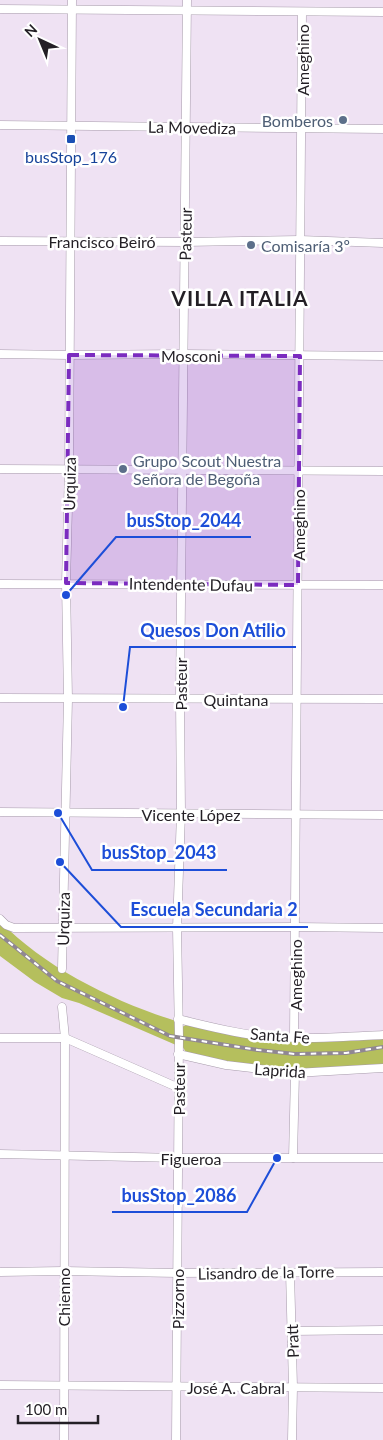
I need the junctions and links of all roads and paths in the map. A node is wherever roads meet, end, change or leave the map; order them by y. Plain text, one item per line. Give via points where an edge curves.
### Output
1 (72, 0) edge
2 (188, 0) edge
3 (0, 9) edge
4 (72, 9) junction
5 (187, 10) junction
6 (302, 12) junction
7 (383, 12) edge
8 (0, 125) edge
9 (72, 125) junction
10 (186, 127) junction
11 (301, 128) junction
12 (383, 129) edge
13 (300, 240) junction
14 (0, 241) edge
15 (70, 241) junction
16 (185, 242) junction
17 (383, 243) edge
18 (0, 354) edge
19 (184, 354) junction
20 (69, 355) junction
21 (300, 356) junction
22 (383, 356) edge
23 (0, 469) edge
24 (69, 469) junction
25 (182, 469) junction
26 (298, 470) junction
27 (383, 471) edge
28 (66, 583) junction
29 (0, 584) edge
30 (181, 584) junction
31 (298, 585) junction
32 (383, 585) edge
33 (0, 698) edge
34 (68, 699) junction
35 (180, 699) junction
36 (297, 699) junction
37 (383, 700) edge
38 (0, 812) edge
39 (181, 813) junction
40 (66, 814) junction
41 (296, 814) junction
42 (383, 815) edge
43 (0, 918) edge
44 (295, 926) junction
45 (63, 927) junction
46 (177, 928) junction
47 (383, 928) edge
48 (62, 969) dead end
49 (62, 1007) dead end
50 (178, 1019) junction
51 (383, 1034) edge
52 (0, 1038) edge
53 (65, 1038) junction
54 (294, 1038) junction
55 (178, 1054) junction
56 (383, 1068) edge
57 (295, 1073) junction
58 (179, 1088) junction
59 (0, 1154) edge
60 (64, 1155) junction
61 (178, 1158) junction
62 (293, 1158) junction
63 (383, 1158) edge
64 (63, 1271) junction
65 (0, 1272) edge
66 (290, 1272) junction
67 (383, 1272) edge
68 (178, 1273) junction
69 (383, 1330) edge
70 (291, 1331) junction
71 (0, 1385) edge
72 (64, 1386) junction
73 (177, 1387) junction
74 (293, 1387) junction
75 (383, 1388) edge
76 (64, 1440) edge
77 (176, 1440) edge
78 (292, 1440) edge

1 - 4 street, Urquiza
2 - 5 street, Pasteur
3 - 4 street
4 - 5 street
4 - 9 street, Urquiza
5 - 6 street
5 - 10 street, Pasteur
6 - 7 street
6 - 11 street, Ameghino
8 - 9 street, La Movediza
9 - 10 street, La Movediza
9 - 15 street, Urquiza
10 - 11 street, La Movediza
10 - 16 street, Pasteur
11 - 12 street, La Movediza
11 - 13 street, Ameghino
13 - 16 street, Francisco Beiró
13 - 17 street, Francisco Beiró
13 - 21 street, Ameghino
14 - 15 street, Francisco Beiró
15 - 16 street, Francisco Beiró
15 - 20 street, Urquiza
16 - 19 street, Pasteur
18 - 20 street, Mosconi
19 - 20 street, Mosconi
19 - 21 street, Mosconi
19 - 25 street, Pasteur
20 - 24 street, Urquiza
21 - 22 street, Mosconi
21 - 26 street, Ameghino
23 - 24 street
24 - 25 street
24 - 28 street, Urquiza
25 - 26 street
25 - 30 street, Pasteur
26 - 27 street
26 - 31 street, Ameghino
28 - 29 street, Intendente Dufau
28 - 30 street, Intendente Dufau
28 - 34 street, Urquiza
30 - 31 street, Intendente Dufau
30 - 35 street, Pasteur
31 - 32 street, Intendente Dufau
31 - 36 street, Ameghino
33 - 34 street, Quintana
34 - 35 street, Quintana
34 - 40 street, Urquiza
35 - 36 street, Quintana
35 - 39 street, Pasteur
36 - 37 street, Quintana
36 - 41 street, Ameghino
38 - 40 street, Vicente López
39 - 40 street, Vicente López
39 - 41 street, Vicente López
39 - 46 street, Pasteur
40 - 45 street, Urquiza
41 - 42 street, Vicente López
41 - 44 street, Ameghino
43 - 45 street via 14,928
44 - 46 street
44 - 47 street
44 - 54 street, Ameghino
45 - 46 street
45 - 48 street, Urquiza
46 - 50 street, Pasteur
49 - 53 street
50 - 54 street, Santa Fe via 260,1036
50 - 55 street, Pasteur
51 - 54 street, Santa Fe
52 - 53 street
53 - 58 street
53 - 60 street
55 - 57 street, Laprida via 226,1065
55 - 58 street, Pasteur
56 - 57 street, Laprida
57 - 62 street
58 - 61 street, Pasteur
59 - 60 street, Figueroa
60 - 61 street, Figueroa
60 - 64 street, Chienno
61 - 62 street, Figueroa
61 - 68 street, Pizzorno
62 - 63 street, Figueroa
64 - 65 street, Lisandro de la Torre
64 - 68 street, Lisandro de la Torre
64 - 72 street, Chienno
66 - 67 street, Lisandro de la Torre
66 - 68 street, Lisandro de la Torre
66 - 70 street, Pratt
68 - 73 street, Pizzorno
69 - 70 street
70 - 74 street, Pratt
71 - 72 street, José A. Cabral
72 - 73 street, José A. Cabral
72 - 76 street, Chienno
73 - 74 street, José A. Cabral
73 - 77 street, Pizzorno
74 - 75 street, José A. Cabral
74 - 78 street, Pratt

